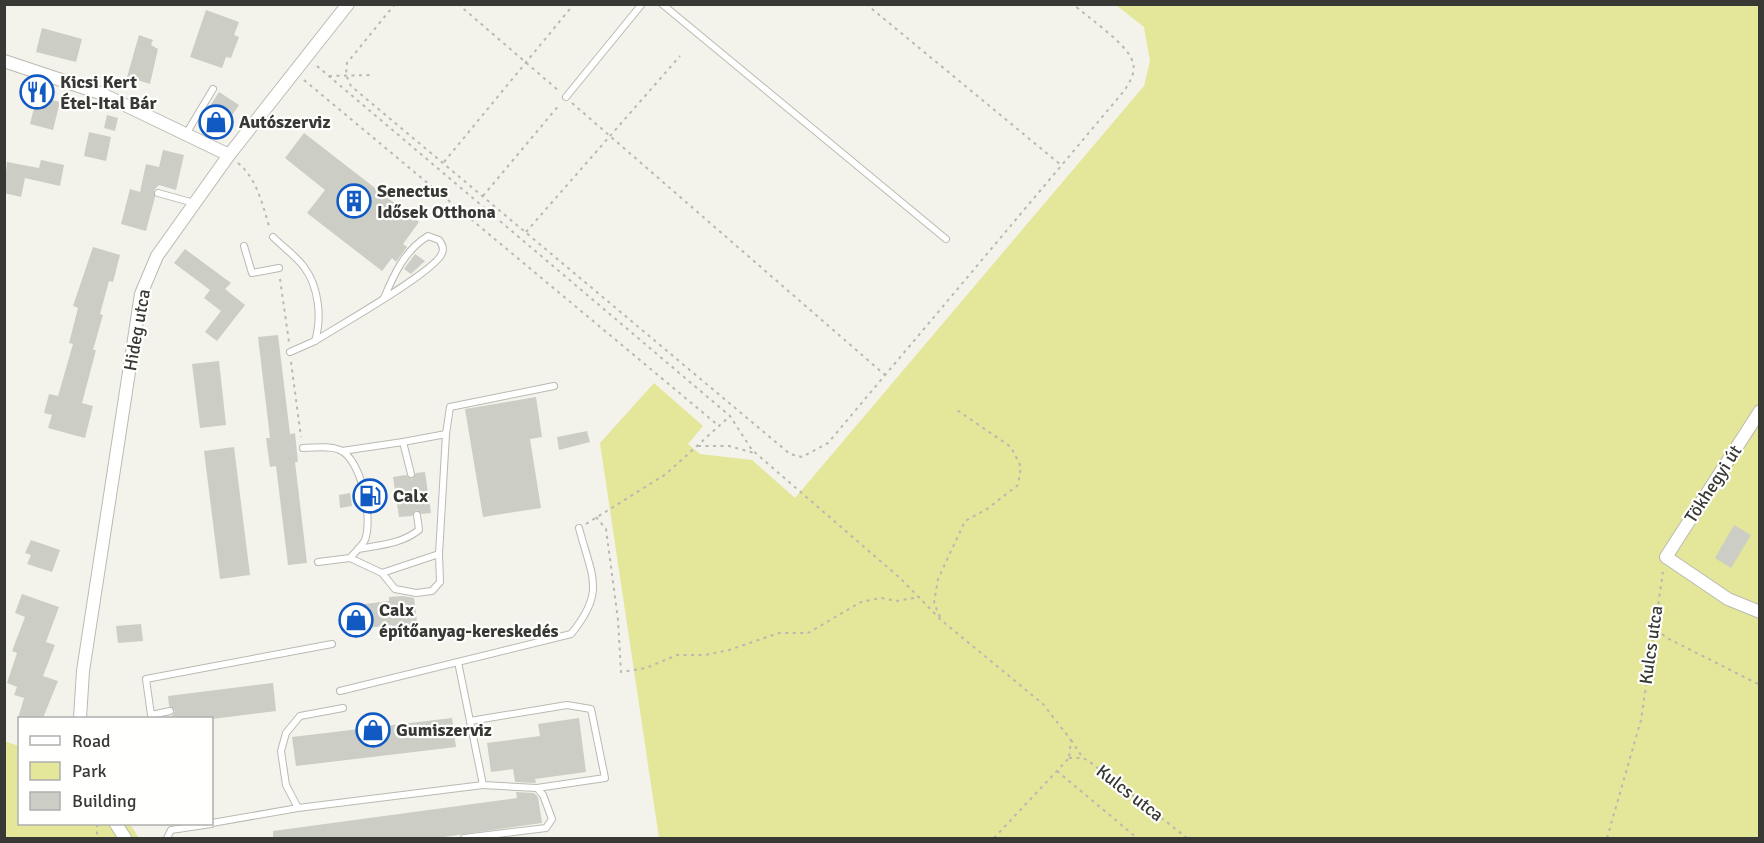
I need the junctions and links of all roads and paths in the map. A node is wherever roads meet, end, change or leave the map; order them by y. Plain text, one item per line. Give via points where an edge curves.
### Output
1 (348, 4) edge
2 (394, 4) edge
3 (458, 4) edge
4 (574, 4) edge
5 (642, 4) edge
6 (662, 4) edge
7 (866, 4) edge
8 (1073, 4) edge
9 (463, 6) edge
10 (680, 56) dead end
11 (306, 58) junction
12 (4, 61) edge
13 (526, 63) junction
14 (294, 73) junction
15 (346, 75) junction
16 (374, 75) dead end
17 (329, 76) junction
18 (213, 88) dead end
19 (566, 97) junction
20 (186, 134) junction
21 (610, 136) junction
22 (229, 155) junction
23 (443, 163) junction
24 (1061, 165) junction
25 (158, 193) dead end
26 (483, 196) junction
27 (195, 203) junction
28 (526, 232) junction
29 (273, 237) joint
30 (946, 239) dead end
31 (244, 246) dead end
32 (279, 268) joint
33 (384, 298) junction
34 (315, 341) junction
35 (290, 352) junction
36 (885, 375) junction
37 (554, 386) dead end
38 (954, 408) dead end
39 (1760, 411) edge
40 (730, 416) junction
41 (719, 426) junction
42 (446, 434) junction
43 (403, 442) junction
44 (698, 446) junction
45 (303, 448) joint
46 (342, 451) junction
47 (756, 453) junction
48 (411, 474) dead end
49 (417, 515) dead end
50 (596, 518) junction
51 (579, 528) joint
52 (358, 549) junction
53 (439, 554) junction
54 (1666, 557) junction
55 (350, 558) junction
56 (318, 562) dead end
57 (382, 573) junction
58 (920, 597) junction
59 (1760, 612) edge
60 (941, 620) junction
61 (1654, 622) junction
62 (332, 644) dead end
63 (458, 662) junction
64 (1760, 686) edge
65 (340, 691) dead end
66 (343, 708) dead end
67 (170, 711) dead end
68 (80, 717) edge
69 (470, 721) junction
70 (1071, 740) junction
71 (1069, 758) junction
72 (1083, 758) junction
73 (1056, 771) junction
74 (483, 785) junction
75 (537, 788) junction
76 (298, 808) junction
77 (213, 823) edge
78 (117, 825) edge
79 (200, 825) edge
80 (125, 838) edge
81 (167, 838) edge
82 (464, 838) edge
83 (994, 838) edge
84 (1137, 838) edge
85 (1187, 838) edge
86 (1607, 838) edge

1 - 11 street, Hideg utca
2 - 15 path via 347,63
3 - 9 path
4 - 13 path
5 - 19 lane
6 - 30 lane
7 - 24 path
8 - 24 path via 1123,48 1132,60 1133,76
9 - 13 path
10 - 21 path
11 - 14 street, Hideg utca
11 - 17 path
12 - 20 street via 100,93
13 - 19 path
13 - 23 path
14 - 22 street, Hideg utca
14 - 41 path
15 - 16 path
15 - 17 path
15 - 23 path via 351,86
17 - 40 path
18 - 20 lane
19 - 21 path
19 - 26 path
20 - 22 street
21 - 28 path
21 - 36 path
22 - 27 street, Hideg utca
22 - 29 path via 248,171
23 - 26 path
24 - 36 path
25 - 27 lane
26 - 28 path
27 - 68 street, Hideg utca via 157,256 141,294 83,671
28 - 36 path via 790,454 802,457 828,443
29 - 34 lane via 305,268 314,290 320,314
31 - 32 lane via 252,273
32 - 35 path
33 - 33 lane via 441,257 439,240 429,236 414,247 394,275
33 - 34 lane
34 - 35 lane
35 - 45 path
37 - 42 lane via 450,406
38 - 60 path via 1011,447 1021,467 1018,486 965,521 938,579 934,603
39 - 54 street, Tökhegyi út
40 - 41 path
40 - 47 path
41 - 44 path
42 - 43 lane
42 - 53 lane
43 - 46 lane
43 - 48 lane
44 - 47 path via 729,446
44 - 50 path via 666,474
45 - 46 lane
46 - 52 lane via 354,461 361,478 367,527 365,540
47 - 58 path
49 - 52 lane via 419,530 409,537 397,543
50 - 51 path
50 - 58 path via 606,530 621,672 646,668 677,655 729,650 779,633 808,633 861,602
51 - 63 lane via 595,591 586,615 571,634
52 - 55 lane
53 - 57 lane
53 - 57 lane via 440,582 432,591 395,589
54 - 59 street via 1728,599
54 - 61 path, Kulcs utca
55 - 56 lane
55 - 57 lane
58 - 60 path
60 - 70 path via 1043,704
61 - 64 path via 1666,638
61 - 86 path, Kulcs utca via 1641,720
62 - 67 lane via 146,679 151,715
63 - 65 lane
63 - 69 lane
66 - 76 lane via 300,716 286,733 280,750 286,785
69 - 74 lane
69 - 75 lane via 567,705 591,709 605,778
70 - 71 path
70 - 72 path
71 - 72 path, Kulcs utca
71 - 73 path
72 - 85 path, Kulcs utca
73 - 83 path
73 - 84 path
74 - 75 lane
74 - 76 lane
75 - 82 lane via 552,819 546,828
76 - 77 lane
78 - 80 street
79 - 81 lane via 171,830

